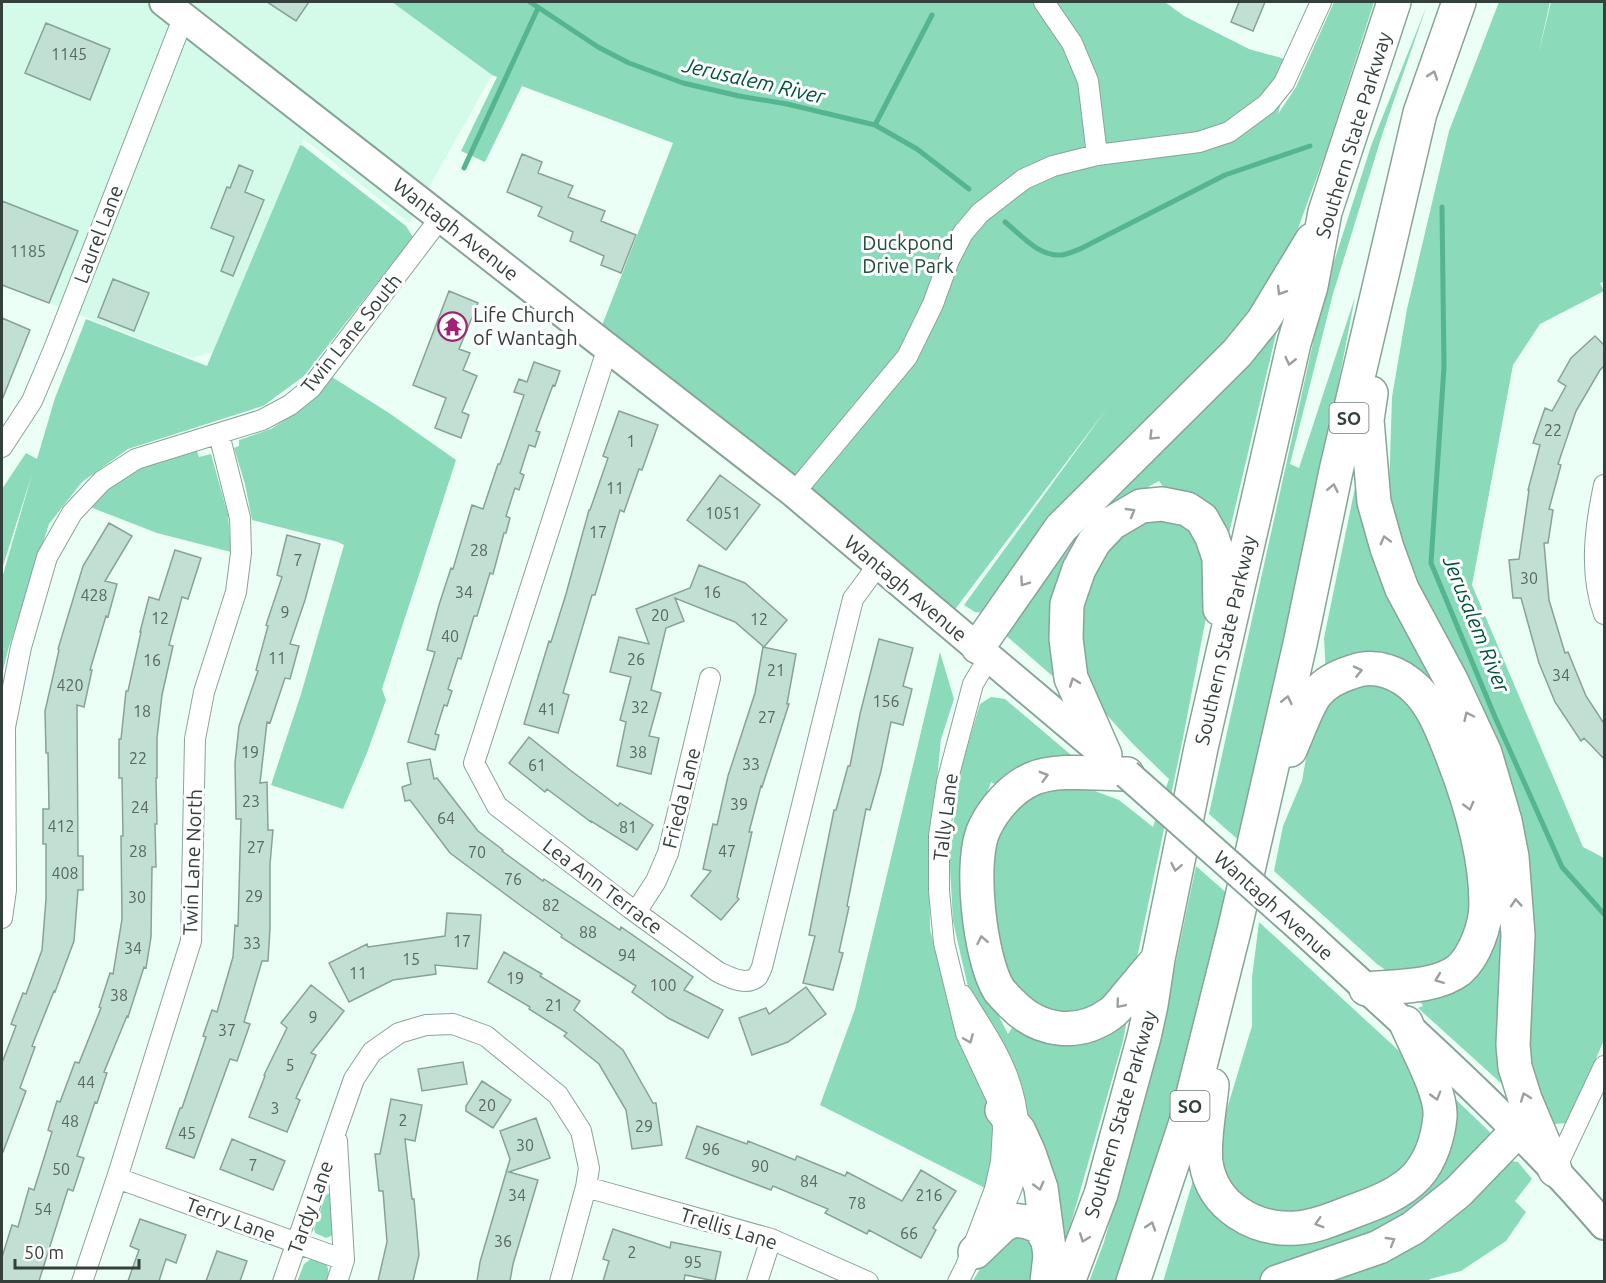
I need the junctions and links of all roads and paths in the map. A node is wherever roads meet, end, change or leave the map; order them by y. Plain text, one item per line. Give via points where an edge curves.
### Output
1 (1045, 2) edge
2 (1321, 2) edge
3 (1395, 2) edge
4 (1459, 2) edge
5 (174, 9) edge
6 (1419, 114) junction
7 (1097, 155) junction
8 (441, 217) junction
9 (1322, 223) junction
10 (608, 347) junction
11 (219, 434) junction
12 (2, 447) edge
13 (1605, 485) edge
14 (794, 493) junction
15 (878, 565) junction
16 (1605, 614) edge
17 (984, 652) junction
18 (710, 678) dead end
19 (1201, 748) junction
20 (1116, 765) junction
21 (1255, 838) junction
22 (636, 912) junction
23 (2, 918) edge
24 (1235, 927) junction
25 (1158, 959) junction
26 (954, 982) junction
27 (1366, 989) junction
28 (1406, 1023) junction
29 (1605, 1066) edge
30 (1011, 1121) junction
31 (1517, 1131) junction
32 (336, 1132) junction
33 (1555, 1170) junction
34 (117, 1178) junction
35 (586, 1187) junction
36 (1605, 1225) edge
37 (771, 1239) junction
38 (1048, 1241) junction
39 (297, 1242) junction
40 (344, 1260) junction
41 (966, 1266) edge
42 (82, 1281) edge
43 (284, 1281) edge
44 (337, 1281) edge
45 (560, 1281) edge
46 (757, 1281) edge
47 (868, 1281) edge
48 (1047, 1281) edge
49 (1068, 1281) edge
50 (1133, 1281) edge
51 (1277, 1281) edge

1 - 7 street via 1072,43 1088,81
2 - 7 street via 1284,82 1250,118 1229,132 1199,142
3 - 9 highway, Southern State Parkway
6 -> 4 highway, SO
5 - 8 main road, Wantagh Avenue
5 - 12 street, Laurel Lane via 54,349 32,401
21 -> 6 highway, SO
33 -> 6 highway via 1515,1067 1518,935 1505,821 1485,753 1402,589 1374,502 1366,420 1413,197
7 - 14 street via 1053,166 1024,179 980,213 963,233 949,260 907,357
8 - 10 main road, Wantagh Avenue
8 - 11 street, Twin Lane South via 310,388 290,405 262,420
9 -> 17 highway via 1263,321 1237,352 1061,528
9 -> 19 highway, Southern State Parkway via 1311,286 1294,343
10 - 14 main road, Wantagh Avenue
10 - 22 street, Lea Ann Terrace via 474,763 497,806
11 - 23 street, Twin Lane South via 136,459 102,481 72,513 47,557 21,647 5,727 6,890
11 - 34 street, Twin Lane North via 240,518 241,554 236,592 204,692 195,739 191,941
13 - 16 street via 1596,532 1595,567
14 - 15 main road, Wantagh Avenue
15 - 17 main road, Wantagh Avenue
15 - 22 street, Lea Ann Terrace via 853,599 758,976 744,981 718,972
17 - 20 main road, Wantagh Avenue
17 - 26 street, Tally Lane via 947,782 939,836 944,943
18 - 22 street, Frieda Lane via 668,853
20 -> 19 highway via 1071,678 1067,604 1094,542 1112,523 1141,506 1162,504 1187,509 1202,519 1219,558 1220,614
19 -> 25 highway, Southern State Parkway
25 -> 20 highway via 1112,1013 1093,1024 1072,1029 1049,1027 1023,1015 1000,991 988,966 981,934 978,853 984,828 1003,800 1032,779
20 - 27 main road, Wantagh Avenue, bridge
21 - 24 highway, SO
21 -> 27 highway via 1316,693 1337,677 1360,668 1399,675 1418,691 1442,730 1464,785 1484,873 1483,932 1458,970 1434,982
28 -> 24 highway via 1438,1096 1440,1114 1438,1134 1417,1175 1379,1202 1317,1225 1274,1228 1256,1223 1221,1198 1206,1163 1217,1042
50 -> 24 highway, SO via 1186,1122
25 -> 49 highway, Southern State Parkway via 1144,1037 1104,1182
26 -> 30 street, Tally Lane via 966,1034
26 - 30 street, Tally Lane via 1007,1075 1016,1107
27 - 28 main road, Wantagh Avenue
28 - 31 main road, Wantagh Avenue
29 - 33 street
30 -> 38 highway via 1029,1153 1041,1188
30 - 41 street, Tally Lane via 1003,1129 995,1190
30 - 41 street, Tally Lane via 1013,1184 1002,1212
31 - 33 main road, Wantagh Avenue
51 -> 31 highway via 1379,1247 1413,1228 1458,1192
32 - 35 street, Tardy Lane via 354,1079 372,1052 399,1033 426,1025 453,1024 486,1036 558,1095 581,1131 589,1168
32 - 39 street, Tardy Lane
32 - 40 street, Tardy Lane
33 - 36 main road, Wantagh Avenue
34 - 39 street, Terry Lane
34 - 42 street, Twin Lane North
35 - 37 street, Trellis Lane
35 - 45 street, Tardy Lane
37 - 46 street
37 - 47 street, Trellis Lane
38 - 41 highway via 1040,1227 1013,1220 1002,1226
38 - 48 highway
39 - 40 street, Terry Lane
39 - 43 street, Tardy Lane
40 - 44 street, Tardy Lane

